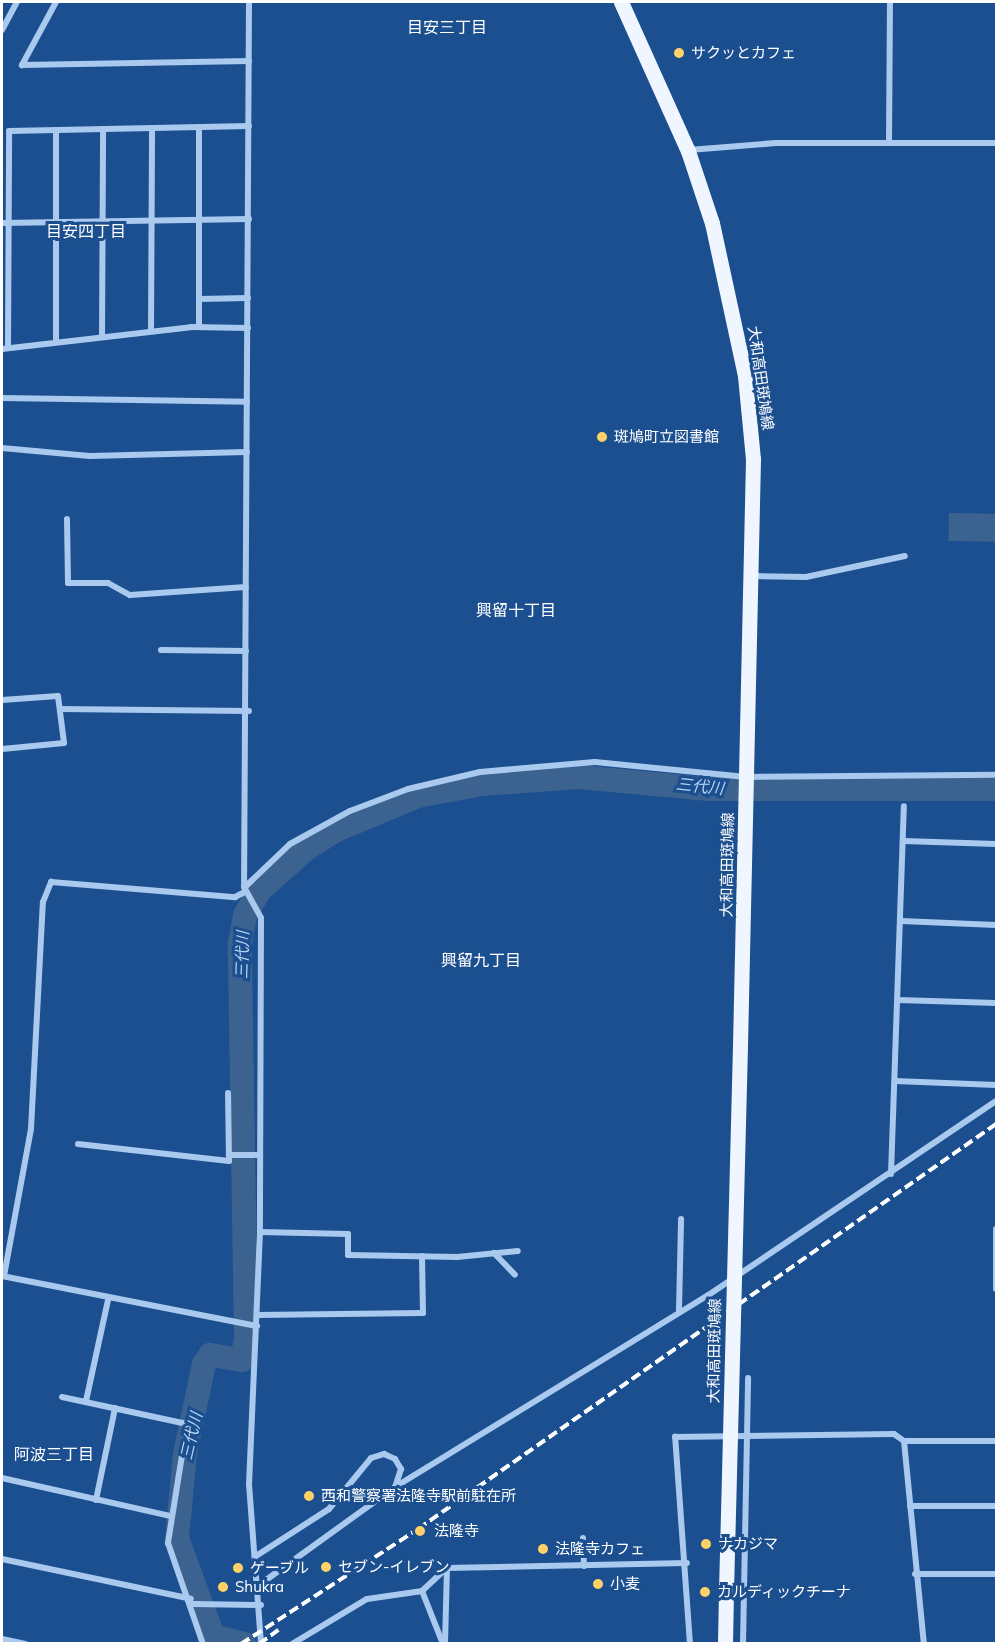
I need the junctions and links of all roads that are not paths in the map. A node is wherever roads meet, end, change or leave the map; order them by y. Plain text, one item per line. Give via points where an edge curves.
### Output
1 (17, 2) edge
2 (56, 2) edge
3 (249, 2) edge
4 (621, 2) edge
5 (890, 2) edge
6 (2, 30) edge
7 (249, 62) junction
8 (249, 126) junction
9 (199, 127) junction
10 (152, 128) junction
11 (103, 129) junction
12 (56, 130) junction
13 (889, 142) junction
14 (996, 142) edge
15 (688, 151) junction
16 (249, 219) junction
17 (152, 220) junction
18 (199, 220) junction
19 (103, 221) junction
20 (56, 222) junction
21 (5, 223) edge
22 (248, 298) junction
23 (199, 299) junction
24 (199, 327) junction
25 (248, 328) junction
26 (151, 331) junction
27 (102, 337) junction
28 (56, 342) junction
29 (5, 348) edge
30 (2, 398) edge
31 (247, 402) junction
32 (2, 448) edge
33 (247, 452) junction
34 (67, 519) dead end
35 (905, 556) dead end
36 (752, 576) junction
37 (246, 587) junction
38 (161, 650) dead end
39 (246, 651) junction
40 (2, 700) edge
41 (60, 709) junction
42 (249, 711) junction
43 (2, 749) edge
44 (996, 775) edge
45 (746, 777) junction
46 (904, 806) dead end
47 (904, 841) junction
48 (996, 844) edge
49 (245, 890) junction
50 (901, 921) junction
51 (996, 925) edge
52 (898, 1000) junction
53 (996, 1003) edge
54 (895, 1081) junction
55 (996, 1085) edge
56 (228, 1093) dead end
57 (996, 1101) edge
58 (78, 1144) dead end
59 (233, 1155) junction
60 (257, 1155) junction
61 (891, 1174) junction
62 (681, 1219) dead end
63 (996, 1229) edge
64 (260, 1232) junction
65 (518, 1251) dead end
66 (494, 1253) junction
67 (422, 1256) junction
68 (515, 1275) dead end
69 (3, 1276) edge
70 (996, 1288) edge
71 (108, 1300) junction
72 (679, 1310) junction
73 (256, 1315) junction
74 (255, 1326) junction
75 (748, 1378) dead end
76 (62, 1397) dead end
77 (86, 1401) junction
78 (115, 1408) junction
79 (746, 1437) junction
80 (904, 1441) junction
81 (996, 1442) edge
82 (2, 1478) edge
83 (395, 1487) junction
84 (96, 1500) junction
85 (910, 1506) junction
86 (996, 1506) edge
87 (171, 1516) junction
88 (583, 1538) dead end
89 (256, 1556) junction
90 (2, 1559) edge
91 (687, 1563) junction
92 (584, 1566) junction
93 (447, 1568) junction
94 (915, 1574) junction
95 (996, 1574) edge
96 (259, 1585) junction
97 (422, 1592) junction
98 (195, 1603) junction
99 (261, 1605) junction
100 (2, 1639) edge
101 (25, 1644) edge
102 (203, 1644) edge
103 (261, 1644) edge
104 (292, 1644) edge
105 (444, 1644) edge
106 (690, 1644) edge
107 (725, 1644) edge
108 (743, 1644) edge
109 (924, 1644) edge

1 - 6 street
2 - 7 street via 22,64
3 - 7 street
4 - 15 main road, 大和高田斑鳩線
5 - 13 street
7 - 8 street
8 - 9 street
8 - 16 street
9 - 10 street
9 - 18 street
10 - 11 street
10 - 17 street
11 - 12 street
11 - 19 street
12 - 20 street
12 - 21 street via 9,131
13 - 14 street
13 - 15 street
15 - 36 main road, 大和高田斑鳩線 via 712,223 745,376 753,459
16 - 18 street
16 - 22 street
17 - 18 street
17 - 19 street
17 - 26 street
18 - 23 street
19 - 20 street
19 - 27 street
20 - 21 street
20 - 28 street
21 - 29 street
22 - 23 street
22 - 25 street
23 - 24 street
24 - 25 street
24 - 26 street
25 - 31 street
26 - 27 street
27 - 28 street
28 - 29 street
30 - 31 street
31 - 33 street
32 - 33 street via 90,456
33 - 37 street
34 - 37 street via 68,583 108,583 130,595
35 - 36 street via 806,578
36 - 45 main road, 大和高田斑鳩線
37 - 39 street
38 - 39 street
39 - 42 street
40 - 41 street via 58,696
41 - 42 street
41 - 43 street via 64,743
42 - 49 street
44 - 45 street
45 - 49 street via 595,762 453,777 315,828
45 - 107 main road, 大和高田斑鳩線, bridge
46 - 47 street
47 - 48 street
47 - 50 street
49 - 60 street via 261,918
49 - 69 street via 234,897 51,882 43,902 31,1129
50 - 51 street
50 - 52 street
52 - 53 street
52 - 54 street
54 - 55 street
54 - 61 street
56 - 59 street
57 - 61 street
58 - 59 street via 230,1161
59 - 60 street
60 - 64 street
61 - 72 street
62 - 72 street
63 - 70 street
64 - 67 street via 348,1234 348,1255
64 - 73 street
65 - 66 street
66 - 67 street
66 - 68 street
67 - 73 street via 423,1313
69 - 71 street
71 - 74 street
71 - 77 street
72 - 83 street
73 - 74 street
74 - 89 street via 249,1484
75 - 79 street
76 - 77 street
77 - 78 street
78 - 84 street
78 - 87 street via 187,1424
79 - 80 street via 894,1434
79 - 91 street via 675,1437
79 - 108 street
80 - 81 street
80 - 85 street
82 - 84 street
83 - 89 street via 401,1469 396,1459 384,1454 372,1458 328,1509
83 - 96 street
84 - 87 street
85 - 86 street
85 - 94 street
87 - 98 street via 168,1543
88 - 92 street
89 - 96 street
90 - 98 street
91 - 92 street
91 - 106 street
92 - 93 street
93 - 97 street
93 - 105 street
94 - 95 street
94 - 109 street
96 - 99 street
97 - 104 street via 367,1599
97 - 105 street
98 - 99 street
98 - 102 street
99 - 103 street
100 - 101 street

